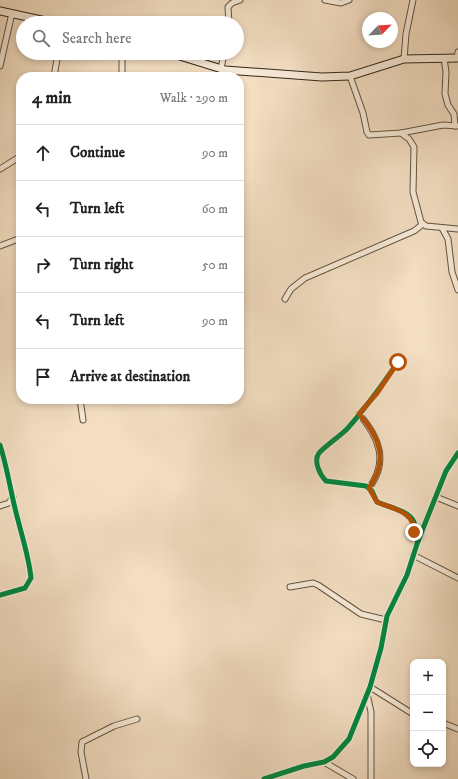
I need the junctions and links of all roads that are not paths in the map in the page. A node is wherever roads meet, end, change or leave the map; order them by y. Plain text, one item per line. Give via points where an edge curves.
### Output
1 (240, 0) edge
2 (325, 0) edge
3 (350, 0) edge
4 (413, 0) edge
5 (0, 11) edge
6 (12, 13) junction
7 (25, 16) edge
8 (229, 16) edge
9 (458, 52) edge
10 (444, 58) junction
11 (458, 58) edge
12 (404, 59) junction
13 (57, 60) edge
14 (122, 60) edge
15 (192, 60) edge
16 (223, 60) edge
17 (0, 66) edge
18 (221, 69) junction
19 (55, 72) edge
20 (122, 72) edge
21 (350, 76) junction
22 (456, 126) edge
23 (402, 133) junction
24 (16, 159) edge
25 (0, 169) edge
26 (423, 224) junction
27 (442, 228) junction
28 (458, 229) edge
29 (16, 240) edge
30 (0, 246) edge
31 (458, 290) edge
32 (285, 299) dead end
33 (398, 362) dead end
34 (81, 404) edge
35 (359, 414) junction
36 (83, 420) dead end
37 (0, 445) edge
38 (458, 453) edge
39 (369, 488) junction
40 (13, 497) junction
41 (436, 497) junction
42 (0, 506) edge
43 (458, 506) edge
44 (418, 541) junction
45 (413, 555) junction
46 (458, 578) edge
47 (290, 587) dead end
48 (0, 595) edge
49 (386, 620) junction
50 (370, 686) junction
51 (367, 694) junction
52 (410, 712) edge
53 (137, 718) dead end
54 (446, 724) edge
55 (458, 729) edge
56 (324, 762) junction
57 (86, 779) edge
58 (264, 779) edge
59 (353, 779) edge
60 (371, 779) edge

1 - 8 street via 228,7
2 - 3 street via 341,3
4 - 12 street
5 - 6 main road
6 - 7 main road
6 - 17 street
9 - 11 street
10 - 11 main road
10 - 12 main road
10 - 22 street via 444,94 454,114
12 - 21 main road
13 - 19 street
14 - 20 street
15 - 18 main road
16 - 18 street
18 - 21 main road via 322,78
21 - 23 street via 369,135
22 - 23 street via 439,126
23 - 26 street via 414,147 413,192
24 - 25 street
26 - 27 street
26 - 32 street via 414,231 305,278 291,288
27 - 28 street
27 - 31 street via 448,239 452,272
29 - 30 street
33 - 35 street
34 - 36 street
35 - 39 street via 368,424 380,453 377,476
35 - 39 street via 343,433 319,453 316,462 326,481 360,484
37 - 40 street
38 - 41 street via 446,471
39 - 44 street via 377,502 411,517
40 - 42 street via 9,503
40 - 48 street via 32,578 25,588
41 - 43 street
41 - 44 street
44 - 45 street
45 - 46 street
45 - 49 street via 407,575
47 - 49 street via 313,583 362,614
49 - 50 street
50 - 51 street
50 - 52 street
51 - 56 street via 349,739 333,757
51 - 60 street via 371,712
53 - 57 street via 82,742 81,752
54 - 55 street
56 - 58 street
56 - 59 street

